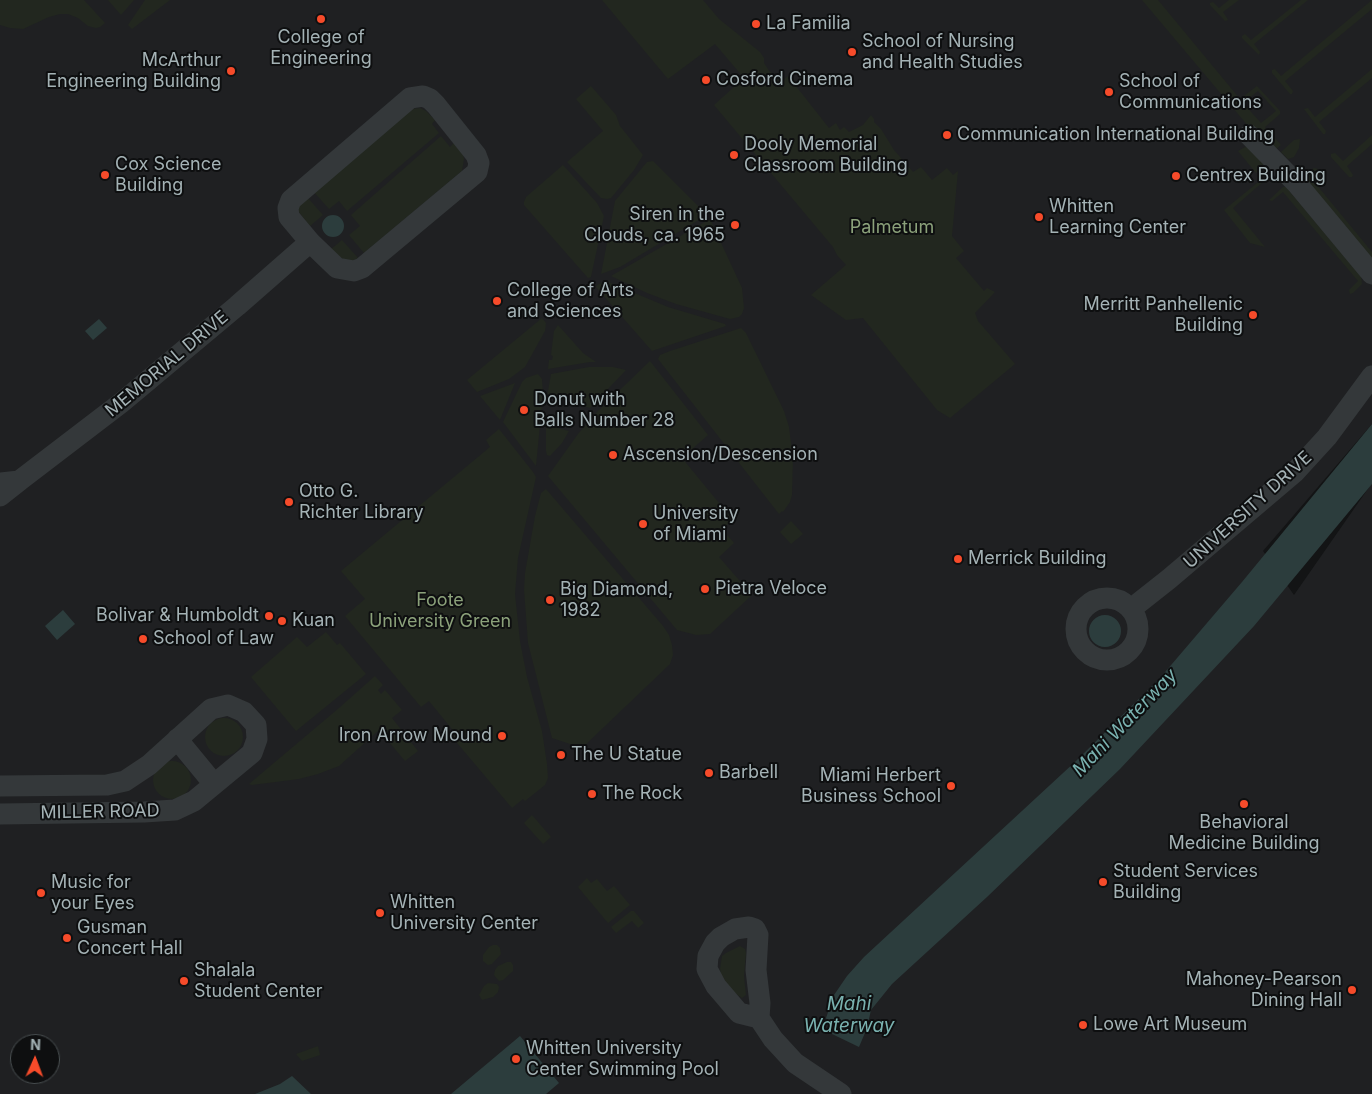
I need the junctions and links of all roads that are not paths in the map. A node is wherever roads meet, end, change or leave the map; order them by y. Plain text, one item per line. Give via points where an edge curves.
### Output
1 (1249, 135) dead end
2 (310, 242) junction
3 (1372, 274) edge
4 (1372, 376) edge
5 (10, 482) edge
6 (0, 496) edge
7 (1131, 609) dead end
8 (177, 739) junction
9 (214, 784) junction
10 (0, 786) edge
11 (0, 814) edge
12 (759, 1018) dead end
13 (841, 1094) edge

1 - 3 street via 1298,185
2 - 2 street via 337,268 354,271 362,268 478,172 476,155 430,99 423,96 410,98 291,200 289,217
2 - 5 street, MEMORIAL DRIVE via 121,403
4 - 7 street, UNIVERSITY DRIVE via 1327,437 1295,472
5 - 6 street, MEMORIAL DRIVE
8 - 9 street
8 - 9 street, MILLER ROAD via 211,709 228,706 244,712 256,725 257,739 252,753
8 - 10 street, MILLER ROAD via 149,765 124,781
9 - 11 street, MILLER ROAD via 175,810
12 - 13 street via 795,1063

